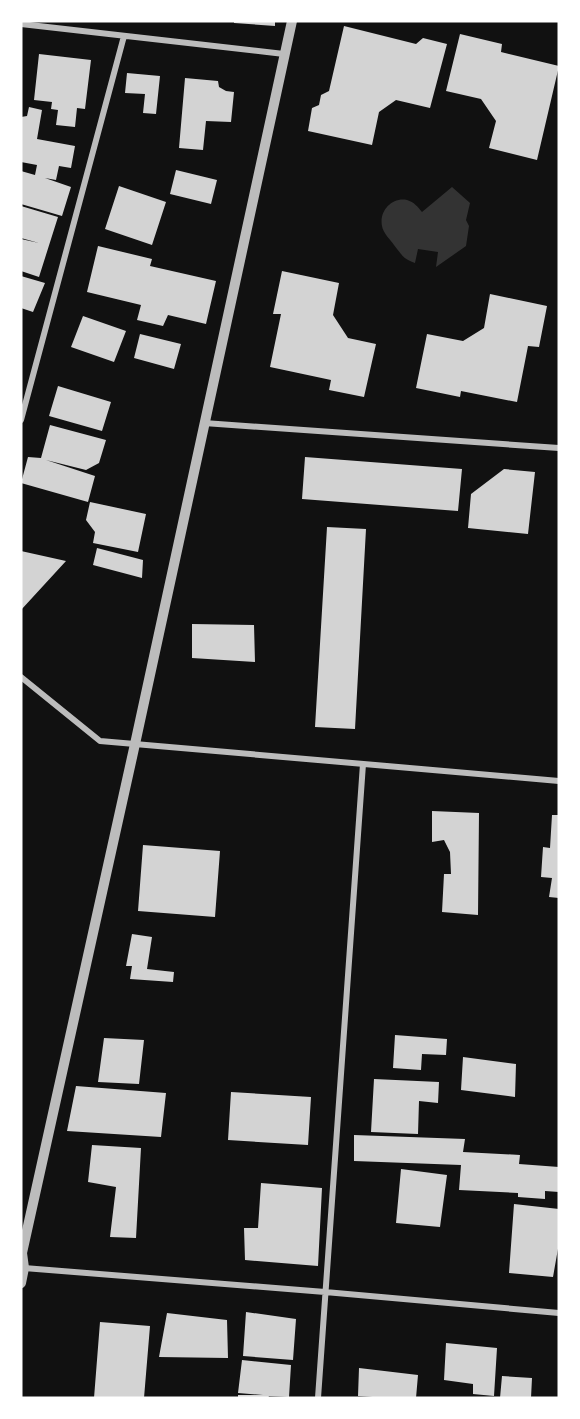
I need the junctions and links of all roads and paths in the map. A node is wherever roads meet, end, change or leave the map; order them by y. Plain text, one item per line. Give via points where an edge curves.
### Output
1 (292, 21) edge
2 (21, 24) edge
3 (124, 36) junction
4 (284, 54) junction
5 (21, 420) edge
6 (204, 423) junction
7 (559, 448) edge
8 (21, 677) edge
9 (135, 744) junction
10 (363, 764) junction
11 (559, 781) edge
12 (22, 1253) edge
13 (24, 1268) junction
14 (21, 1282) edge
15 (325, 1292) junction
16 (559, 1313) edge
17 (318, 1398) edge

1 - 4 street
2 - 3 street
3 - 4 street
3 - 5 street
4 - 6 street
6 - 7 street
6 - 9 street
8 - 9 street via 99,741
9 - 10 street
9 - 12 street
10 - 11 street
10 - 15 street
12 - 13 street
13 - 14 street
13 - 15 street
15 - 16 street
15 - 17 street

